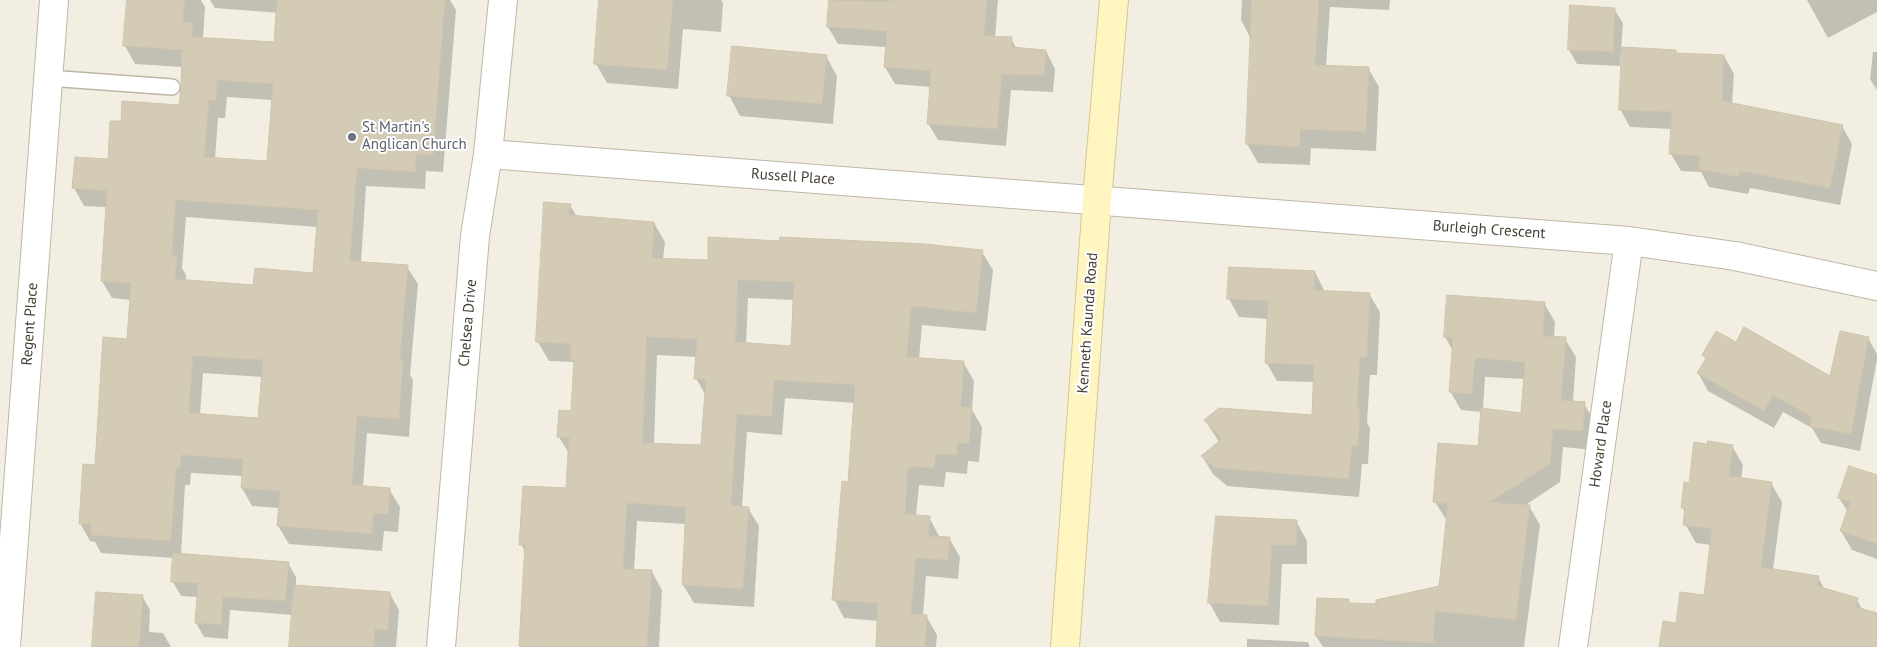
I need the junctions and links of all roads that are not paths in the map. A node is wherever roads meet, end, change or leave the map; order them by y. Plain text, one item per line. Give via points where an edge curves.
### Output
1 (54, 0) edge
2 (503, 0) edge
3 (1114, 0) edge
4 (48, 78) junction
5 (172, 87) dead end
6 (488, 154) junction
7 (1097, 200) junction
8 (1629, 241) junction
9 (1877, 286) edge
10 (6, 647) edge
11 (441, 647) edge
12 (1065, 647) edge
13 (1573, 647) edge

1 - 4 street, Regent Place
2 - 6 street, Chelsea Drive
3 - 7 main road, Kenneth Kaunda Road
4 - 5 lane
4 - 10 street, Regent Place
6 - 7 street, Russell Place
6 - 11 street, Chelsea Drive via 475,236
7 - 8 street, Burleigh Crescent
7 - 12 main road, Kenneth Kaunda Road
8 - 9 street, Burleigh Crescent via 1736,256
8 - 13 street, Howard Place

